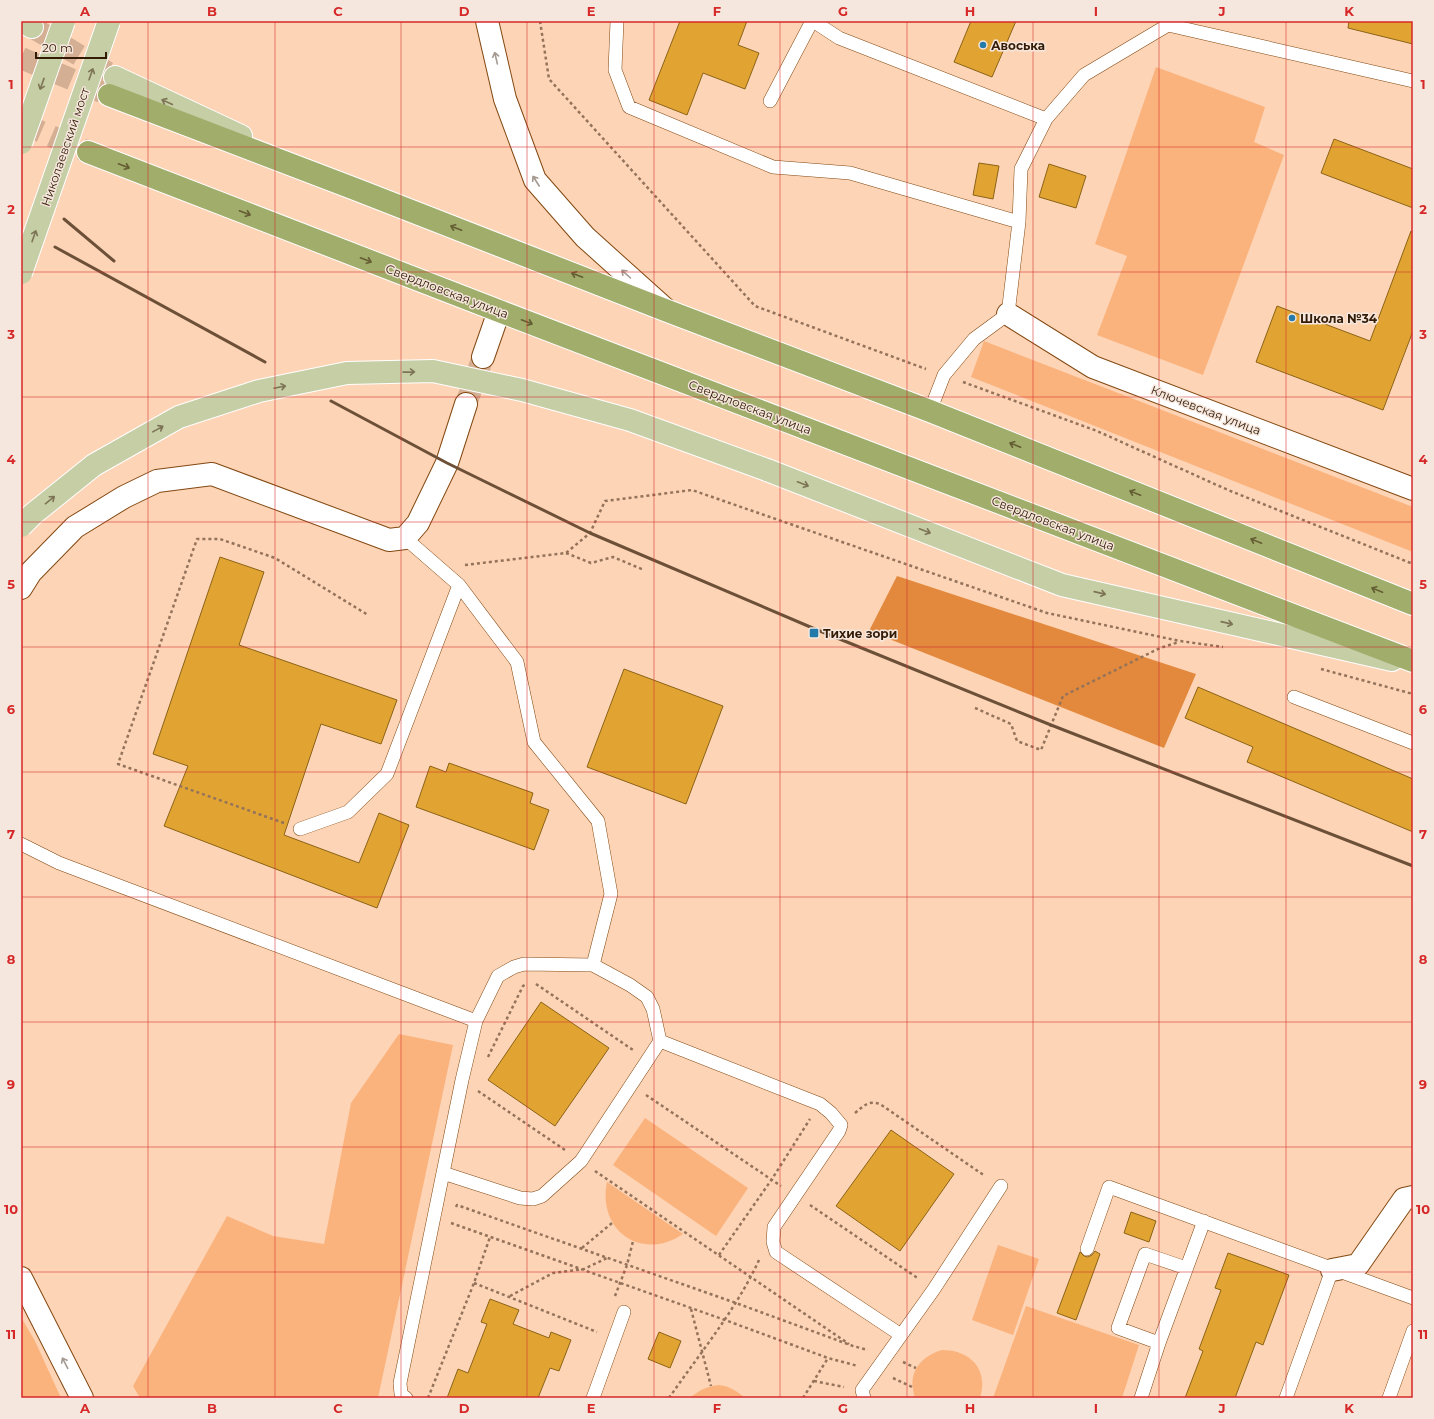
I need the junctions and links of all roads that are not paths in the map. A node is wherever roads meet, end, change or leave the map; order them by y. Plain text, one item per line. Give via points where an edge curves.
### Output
1 (64, 21) edge
2 (109, 21) edge
3 (487, 21) edge
4 (617, 21) edge
5 (813, 21) edge
6 (1413, 81) edge
7 (112, 86) tunnel mouth
8 (770, 101) dead end
9 (1046, 119) junction
10 (21, 143) edge
11 (88, 152) tunnel mouth
12 (1019, 222) junction
13 (21, 273) edge
14 (666, 310) junction
15 (500, 311) junction
16 (1008, 314) junction
17 (483, 357) tunnel mouth
18 (466, 404) tunnel mouth
19 (930, 411) junction
20 (1413, 489) edge
21 (21, 526) edge
22 (405, 538) junction
23 (459, 585) junction
24 (21, 588) edge
25 (1413, 604) edge
26 (1413, 661) edge
27 (1413, 665) edge
28 (1294, 697) dead end
29 (1413, 743) edge
30 (300, 829) road end
31 (21, 844) edge
32 (593, 965) junction
33 (476, 1021) junction
34 (660, 1041) junction
35 (443, 1173) junction
36 (1001, 1186) road end
37 (1413, 1198) edge
38 (1204, 1221) junction
39 (1087, 1249) dead end
40 (1186, 1268) junction
41 (1332, 1270) junction
42 (21, 1278) edge
43 (1413, 1298) edge
44 (624, 1312) road end
45 (1413, 1331) edge
46 (901, 1335) junction
47 (1159, 1343) junction
48 (863, 1394) edge
49 (82, 1398) edge
50 (406, 1398) edge
51 (593, 1398) edge
52 (1141, 1398) edge
53 (1286, 1398) edge
54 (1389, 1398) edge

1 -> 10 main road, bridge
13 -> 2 main road, Николаевский мост, bridge
14 -> 3 street via 585,237 535,180 505,99
4 - 12 lane via 615,70 629,107 773,167 850,173
5 - 8 lane
5 - 9 lane via 839,38
6 - 9 lane via 1168,25 1084,75
14 -> 7 highway via 355,189
9 - 12 lane via 1021,169
11 -> 15 highway, Свердловская улица
12 - 16 lane
14 - 19 highway
15 - 17 street
15 -> 26 highway, Свердловская улица
16 - 19 lane via 974,339 944,375
16 - 20 street, Ключевская улица via 1093,367
18 - 22 street via 447,463 418,523
25 -> 19 highway
21 -> 27 main road, bridge via 94,465 179,417 260,391 347,373 433,371 522,390 630,420 767,470 1062,585
22 - 23 lane
22 - 24 street via 389,540 212,474 157,481 124,497 75,527 31,572
23 - 30 lane via 387,774 348,812
23 - 32 lane via 517,662 534,742 598,821 611,894
28 - 29 lane
31 - 33 lane via 59,863
32 - 33 lane via 524,964 514,967 498,976
32 - 34 lane via 647,997 653,1009
33 - 35 lane
34 - 35 lane via 581,1161 542,1196 532,1199 520,1198
34 - 46 lane via 820,1104 841,1125 774,1227 773,1242 776,1252
35 - 50 lane via 400,1383 401,1394
36 - 46 lane
37 - 41 street via 1404,1199 1358,1265
38 - 39 lane via 1109,1187
38 - 40 lane
38 - 41 lane
40 - 47 lane
40 - 47 lane via 1145,1254 1118,1328
41 - 43 lane
41 - 53 lane
49 -> 42 street
44 - 51 lane
45 - 54 lane
46 - 48 lane
47 - 52 lane

